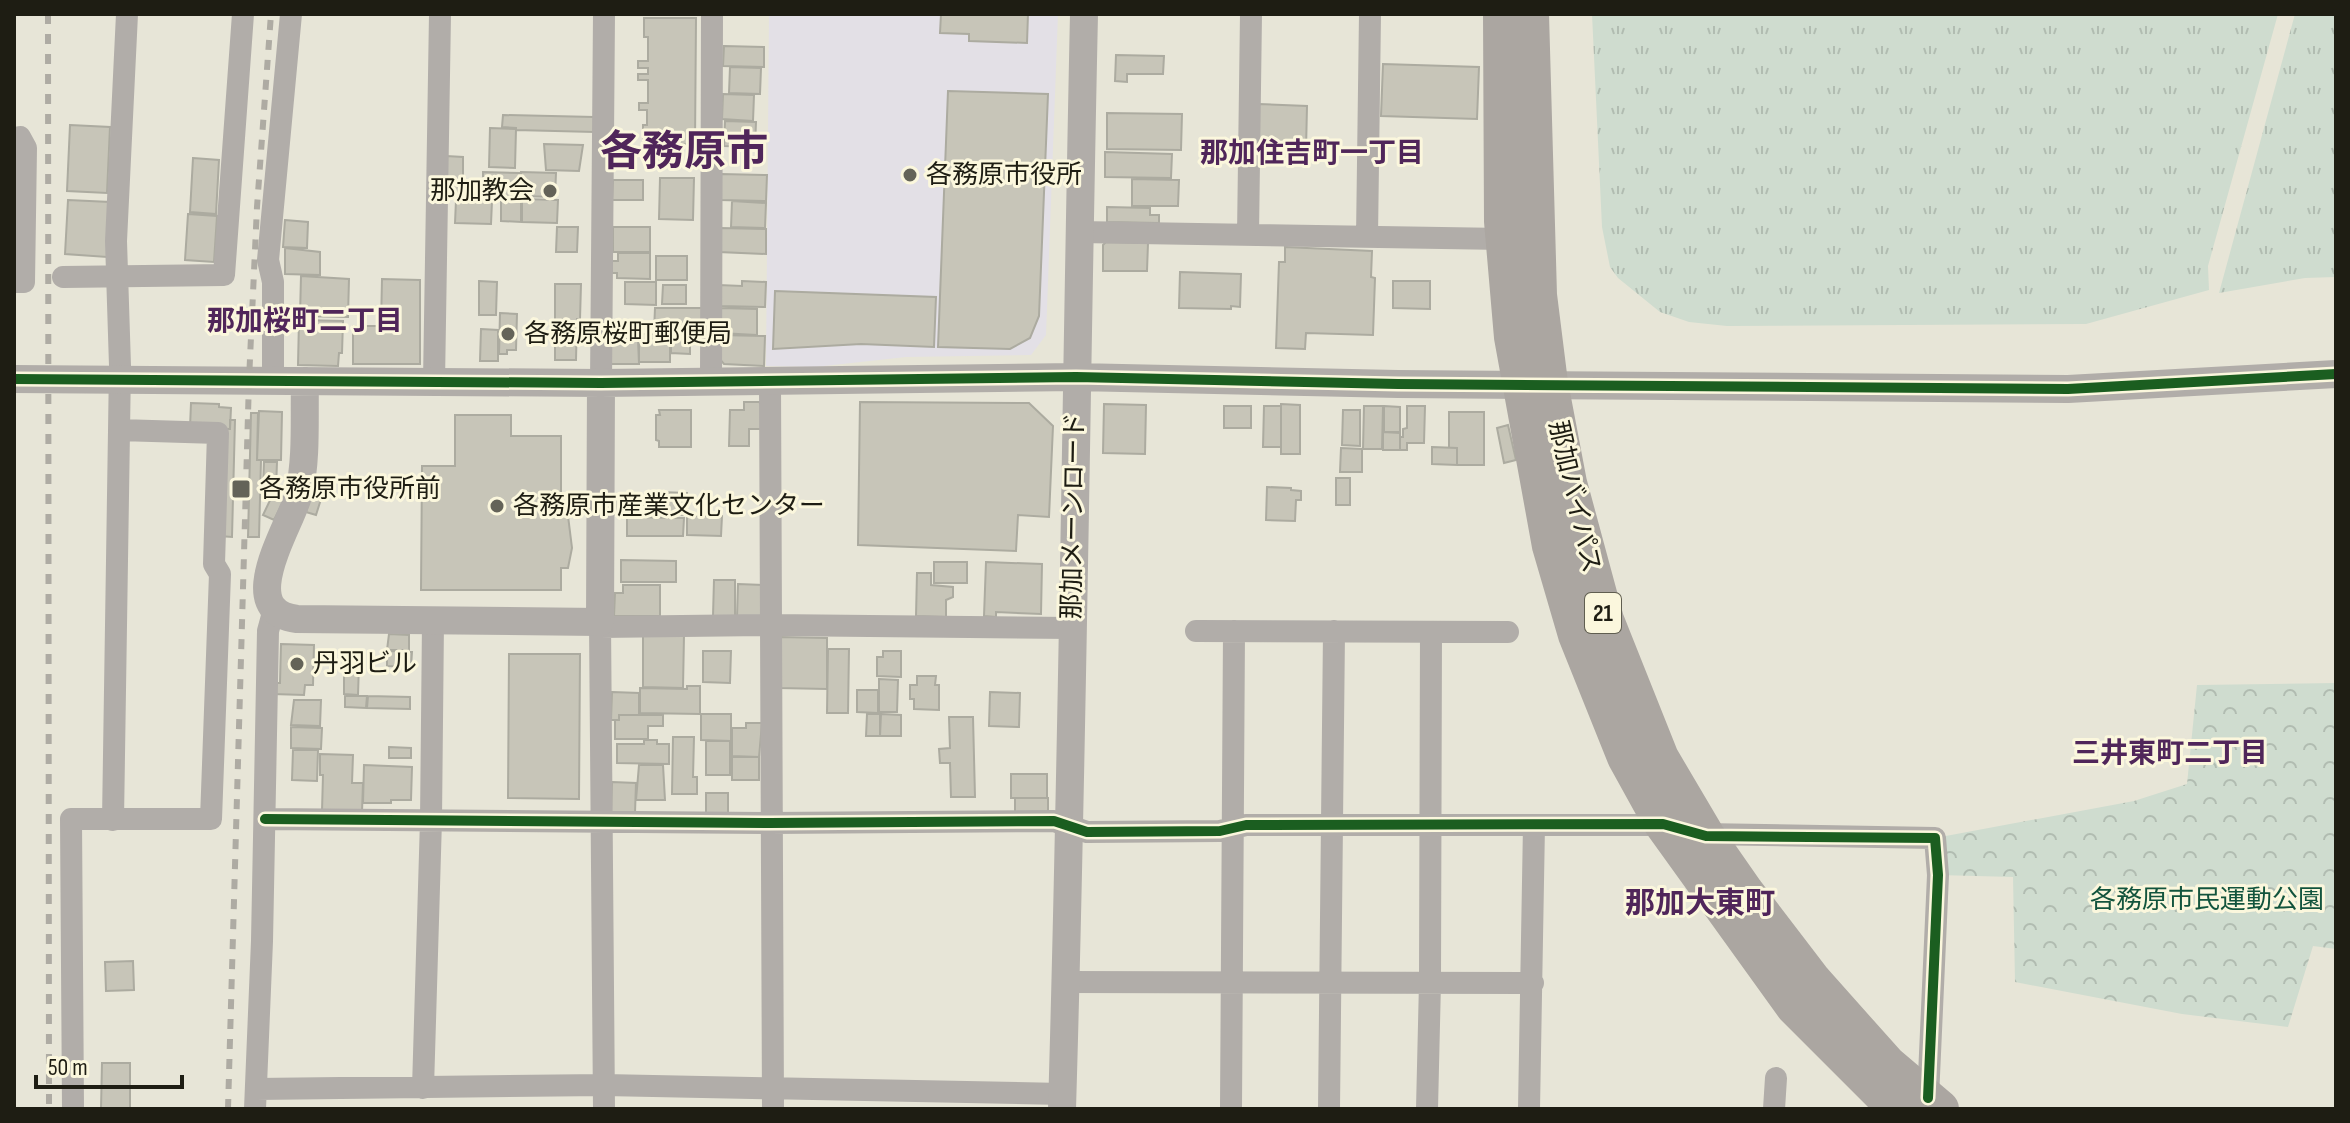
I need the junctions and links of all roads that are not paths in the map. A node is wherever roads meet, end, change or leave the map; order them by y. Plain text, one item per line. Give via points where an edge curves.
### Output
1 (127, 14) edge
2 (243, 14) edge
3 (291, 14) edge
4 (440, 14) edge
5 (604, 14) edge
6 (712, 14) edge
7 (1084, 14) edge
8 (1251, 14) edge
9 (1370, 14) edge
10 (1502, 14) edge
11 (1530, 14) edge
12 (14, 138) edge
13 (1079, 232) junction
14 (1248, 235) junction
15 (1367, 237) junction
16 (1504, 239) junction
17 (118, 275) junction
18 (63, 277) dead end
19 (14, 282) edge
20 (2336, 374) edge
21 (1076, 377) junction
22 (14, 379) edge
23 (120, 379) junction
24 (273, 381) junction
25 (305, 381) junction
26 (434, 382) junction
27 (601, 383) junction
28 (711, 383) junction
29 (770, 383) junction
30 (1534, 383) junction
31 (119, 430) junction
32 (274, 609) junction
33 (433, 621) junction
34 (600, 625) junction
35 (771, 625) junction
36 (1072, 628) junction
37 (1196, 631) dead end
38 (1234, 631) junction
39 (1334, 631) junction
40 (1431, 632) junction
41 (1508, 632) dead end
42 (265, 819) junction
43 (113, 820) junction
44 (431, 820) junction
45 (602, 821) junction
46 (770, 823) junction
47 (1663, 824) junction
48 (1431, 825) junction
49 (1534, 825) junction
50 (1332, 826) junction
51 (1071, 827) junction
52 (1234, 828) junction
53 (1706, 836) junction
54 (1068, 982) junction
55 (1232, 982) junction
56 (1331, 982) junction
57 (1430, 982) junction
58 (1533, 983) junction
59 (1776, 1078) dead end
60 (604, 1085) junction
61 (423, 1088) junction
62 (256, 1099) edge
63 (773, 1099) edge
64 (1063, 1102) edge
65 (1921, 1105) edge
66 (73, 1109) edge
67 (604, 1109) edge
68 (1231, 1109) edge
69 (1329, 1109) edge
70 (1427, 1109) edge
71 (1529, 1109) edge
72 (1774, 1109) edge

1 - 17 street
2 - 17 street via 224,275
3 - 24 street via 268,260 273,282
4 - 26 street
5 - 27 street
6 - 28 street
7 - 13 street, 那加メーンロード
8 - 14 street
9 - 15 street
10 - 16 highway, 那加バイパス / 21
11 - 30 highway, 那加バイパス / 21 via 1538,295
12 - 19 street via 20,137 26,148 24,282
13 - 14 street
13 - 21 street, 那加メーンロード
14 - 15 street
15 - 16 street
16 - 30 highway, 那加バイパス / 21
17 - 18 street
17 - 23 street
20 - 30 street via 2068,389
21 - 29 street
21 - 30 street
21 - 36 street, 那加メーンロード
22 - 23 street
23 - 24 street
23 - 31 street
24 - 25 street
25 - 26 street
25 - 32 street via 299,493 268,577
26 - 27 street
27 - 28 street
27 - 34 street
28 - 29 street
29 - 35 street
30 - 47 highway, 那加バイパス / 21 via 1551,546 1577,635 1626,757
30 - 53 highway, 那加バイパス / 21 via 1605,620 1660,758
31 - 43 street
31 - 43 street via 218,433 214,564 220,574 211,819
32 - 33 street via 297,619
32 - 42 street via 268,631
33 - 34 street
33 - 44 street
34 - 35 street
34 - 45 street
35 - 36 street
35 - 46 street
36 - 51 street, 那加メーンロード
37 - 38 street
38 - 39 street
38 - 52 street
39 - 40 street
39 - 50 street
40 - 41 street
40 - 48 street
42 - 44 street
42 - 62 street
43 - 66 street via 71,819
44 - 45 street
44 - 61 street
45 - 46 street
45 - 60 street
46 - 51 street via 1054,821
46 - 63 street
47 - 49 street
47 - 53 street
47 - 65 highway, 那加バイパス / 21 via 1794,1006
48 - 49 street
48 - 50 street
48 - 57 street
49 - 58 street
50 - 52 street
50 - 56 street
51 - 52 street via 1087,832
51 - 54 street, 那加メーンロード
52 - 55 street
53 - 65 highway, 那加バイパス / 21 via 1813,981
53 - 65 street via 1935,838 1938,875
54 - 55 street
54 - 64 street, 那加メーンロード
55 - 56 street
55 - 68 street
56 - 57 street
56 - 69 street
57 - 58 street
57 - 70 street
58 - 71 street
59 - 72 street
60 - 61 street
60 - 63 street
60 - 67 street
61 - 62 street
63 - 64 street

